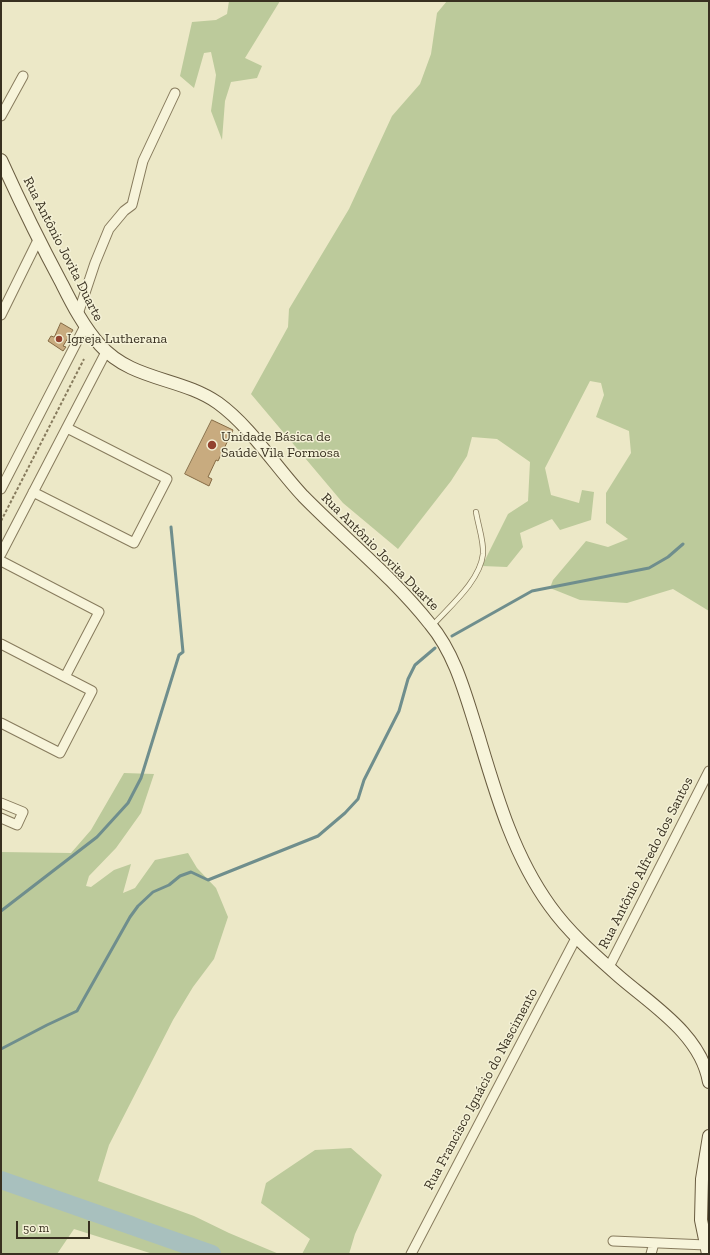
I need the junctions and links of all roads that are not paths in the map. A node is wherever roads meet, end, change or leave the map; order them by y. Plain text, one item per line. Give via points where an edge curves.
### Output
1 (23, 76) dead end
2 (175, 93) dead end
3 (1, 116) edge
4 (1, 160) edge
5 (38, 240) junction
6 (78, 314) junction
7 (1, 315) edge
8 (85, 326) junction
9 (106, 352) junction
10 (66, 428) junction
11 (1, 489) edge
12 (33, 492) junction
13 (476, 512) dead end
14 (1, 554) edge
15 (1, 561) edge
16 (432, 626) junction
17 (1, 644) edge
18 (65, 677) junction
19 (1, 723) edge
20 (709, 771) edge
21 (1, 803) edge
22 (1, 818) edge
23 (576, 938) junction
24 (609, 967) junction
25 (709, 1082) edge
26 (709, 1136) edge
27 (613, 1241) dead end
28 (654, 1243) junction
29 (707, 1249) edge
30 (411, 1254) edge
31 (651, 1254) edge

1 - 3 street
2 - 6 street via 143,161 132,205 109,229
4 - 5 main road, Rua Antônio Jovita Duarte
5 - 6 main road, Rua Antônio Jovita Duarte
5 - 7 street
6 - 8 main road, Rua Antônio Jovita Duarte
8 - 9 main road, Rua Antônio Jovita Duarte
8 - 11 street
9 - 10 street
9 - 16 main road, Rua Antônio Jovita Duarte via 134,370 204,394 220,404 246,429 305,498 392,582
10 - 12 street
10 - 12 street via 167,479 134,543
12 - 14 street
13 - 16 lane via 483,554 479,568 473,580
15 - 18 street via 99,612
16 - 23 main road, Rua Antônio Jovita Duarte via 463,688 513,840 548,904
17 - 18 street
18 - 19 street via 92,691 60,753
20 - 24 street, Rua Antônio Alfredo dos Santos
21 - 22 street via 23,812 17,825
23 - 24 main road, Rua Antônio Jovita Duarte
23 - 30 street, Rua Francisco Ignácio do Nascimento
24 - 25 main road, Rua Antônio Jovita Duarte via 664,1014 686,1037 701,1056
26 - 29 main road via 702,1178 701,1204 701,1220
27 - 28 street
28 - 29 street
28 - 31 street

